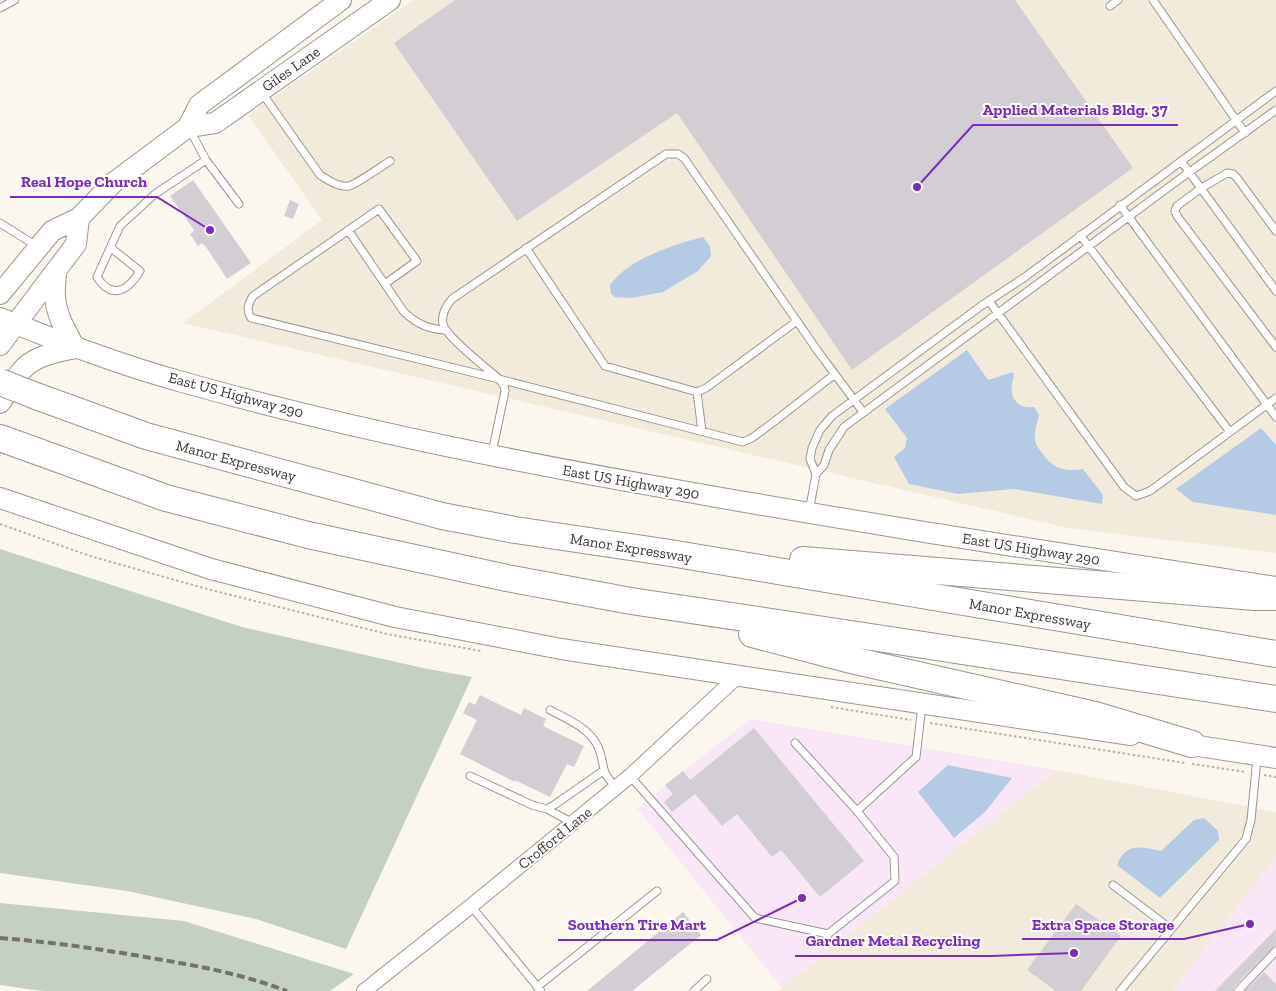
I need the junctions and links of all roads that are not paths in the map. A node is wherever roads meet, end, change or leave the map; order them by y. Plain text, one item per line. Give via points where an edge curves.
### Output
1 (15, 0) edge
2 (341, 0) edge
3 (390, 0) edge
4 (1118, 0) edge
5 (1153, 0) edge
6 (1110, 6) dead end
7 (0, 8) edge
8 (260, 91) junction
9 (1276, 91) edge
10 (1276, 110) edge
11 (1236, 121) junction
12 (188, 126) junction
13 (1245, 133) junction
14 (206, 160) junction
15 (390, 161) dead end
16 (1181, 161) junction
17 (1188, 173) junction
18 (1200, 189) junction
19 (239, 204) dead end
20 (1120, 205) junction
21 (1130, 217) junction
22 (79, 218) junction
23 (0, 223) edge
24 (348, 230) junction
25 (1276, 231) edge
26 (1080, 235) junction
27 (38, 248) junction
28 (111, 248) junction
29 (526, 248) junction
30 (1088, 248) junction
31 (56, 272) junction
32 (386, 284) junction
33 (1276, 291) edge
34 (0, 294) edge
35 (988, 301) junction
36 (998, 314) junction
37 (7, 321) edge
38 (797, 321) junction
39 (445, 330) junction
40 (0, 345) edge
41 (1276, 346) edge
42 (75, 348) junction
43 (835, 374) junction
44 (499, 379) junction
45 (0, 382) edge
46 (697, 392) junction
47 (1276, 398) edge
48 (854, 399) junction
49 (0, 403) edge
50 (1267, 404) junction
51 (863, 412) junction
52 (1276, 417) edge
53 (702, 431) junction
54 (1230, 432) junction
55 (2, 439) edge
56 (492, 456) junction
57 (816, 474) junction
58 (0, 498) edge
59 (809, 514) junction
60 (664, 552) junction
61 (1276, 587) edge
62 (1276, 597) edge
63 (631, 602) junction
64 (1276, 654) edge
65 (738, 676) junction
66 (1276, 699) edge
67 (922, 704) junction
68 (550, 710) dead end
69 (795, 742) dead end
70 (1192, 744) junction
71 (1267, 757) edge
72 (603, 771) junction
73 (470, 776) dead end
74 (630, 776) junction
75 (616, 787) junction
76 (547, 809) junction
77 (856, 811) junction
78 (573, 823) junction
79 (1113, 885) dead end
80 (657, 891) dead end
81 (471, 906) junction
82 (1170, 929) junction
83 (1276, 951) edge
84 (707, 979) dead end
85 (539, 989) edge
86 (364, 991) edge
87 (694, 991) edge
88 (1120, 991) edge
89 (1238, 991) edge

1 - 7 lane
2 - 12 main road, Giles Lane via 199,104
3 - 8 main road, Giles Lane
4 - 6 lane
5 - 11 lane
8 - 12 main road, Giles Lane via 215,123
8 - 15 lane via 320,175 339,186 350,186
9 - 11 lane
10 - 13 lane
11 - 13 lane
11 - 16 lane
12 - 14 lane
12 - 22 main road, Giles Lane via 113,183
13 - 17 lane
14 - 19 lane
14 - 28 lane via 155,194 120,226
16 - 17 lane
16 - 20 lane
17 - 18 lane
17 - 21 lane
18 - 25 lane via 1227,173 1232,174
18 - 33 lane
18 - 41 lane via 1177,206 1177,216
20 - 21 lane
20 - 26 lane
21 - 30 lane
21 - 50 lane
22 - 27 main road, Giles Lane via 52,231
22 - 31 main road via 76,244
23 - 27 lane
24 - 32 lane
24 - 32 lane via 379,209 417,261
24 - 44 lane via 253,296 248,304 251,318
26 - 30 lane
26 - 35 lane
27 - 34 main road, Giles Lane
28 - 28 lane via 97,277 112,290 124,290 140,271
29 - 38 lane via 660,156 678,154 684,158
29 - 39 lane via 446,305
29 - 46 lane via 605,366
30 - 36 lane
30 - 54 lane
31 - 37 main road
31 - 42 main road via 54,296 62,323
32 - 39 lane via 404,312 415,322
35 - 36 lane
35 - 48 lane
36 - 51 lane
36 - 54 lane via 1124,487 1136,496 1150,491
37 - 40 main road
37 - 42 main road, East US Highway 290
38 - 43 lane
38 - 46 lane
39 - 44 lane
42 - 49 main road via 40,357 29,364
42 - 56 main road, East US Highway 290 via 184,383 358,427
43 - 48 lane
43 - 53 lane via 743,442
44 - 53 lane
44 - 56 lane via 505,390
45 - 60 highway, Manor Expressway, bridge via 146,436 442,516
46 - 53 lane
47 - 50 lane
48 - 51 lane
48 - 57 lane via 826,422 815,439 810,459
50 - 52 lane
50 - 54 lane
51 - 57 lane via 836,437 824,465
55 - 63 highway via 166,498 308,535
56 - 59 main road, East US Highway 290
57 - 59 lane
58 - 65 main road via 211,569 395,617 561,649
59 - 61 main road, East US Highway 290
60 - 62 highway
60 - 64 highway, Manor Expressway
63 - 66 highway
63 - 70 highway via 847,659 1095,715
65 - 67 main road
65 - 74 street, Crofford Lane
67 - 70 main road
67 - 77 lane via 916,757
68 - 72 lane via 592,736 600,751
69 - 77 lane
70 - 71 main road
71 - 82 lane via 1246,839
72 - 75 lane
72 - 76 lane
73 - 76 lane
74 - 75 street, Crofford Lane
74 - 77 lane via 755,918 828,934 895,881 894,857
75 - 78 street, Crofford Lane
76 - 78 lane
78 - 81 street, Crofford Lane
79 - 82 lane
80 - 85 lane
81 - 85 lane
81 - 86 street, Crofford Lane
82 - 88 lane
83 - 89 lane
84 - 87 lane

